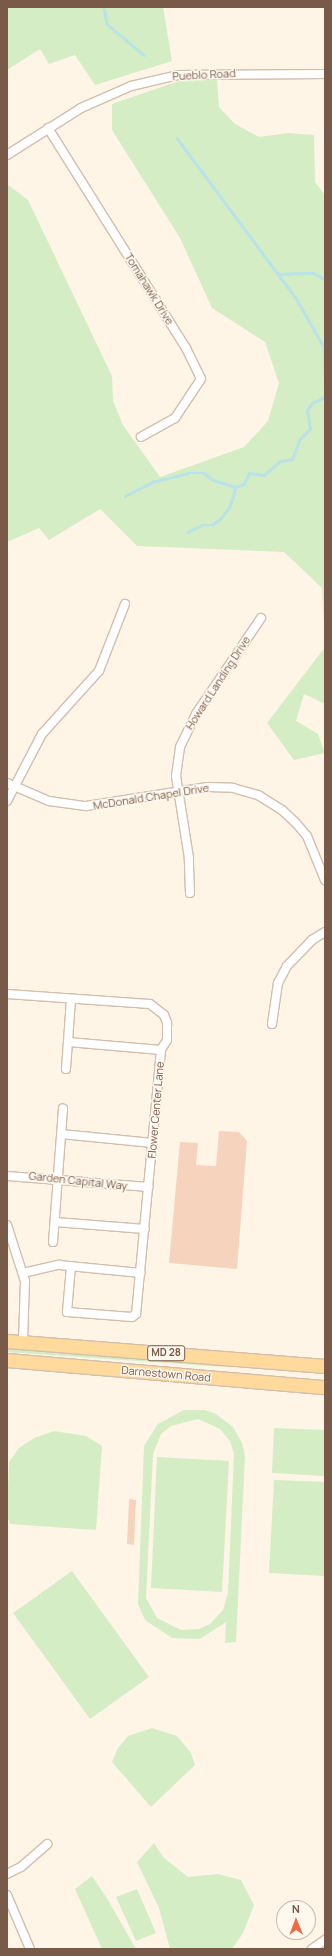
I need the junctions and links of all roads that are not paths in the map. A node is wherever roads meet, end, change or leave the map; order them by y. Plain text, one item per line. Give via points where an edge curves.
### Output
1 (325, 74) edge
2 (48, 128) junction
3 (7, 155) edge
4 (141, 437) dead end
5 (125, 604) dead end
6 (261, 618) dead end
7 (10, 785) edge
8 (178, 791) junction
9 (7, 801) edge
10 (325, 880) edge
11 (190, 892) dead end
12 (325, 932) edge
13 (7, 994) edge
14 (71, 998) junction
15 (272, 1024) dead end
16 (68, 1042) junction
17 (161, 1050) junction
18 (66, 1069) dead end
19 (63, 1108) dead end
20 (61, 1134) junction
21 (153, 1143) junction
22 (7, 1176) edge
23 (58, 1178) junction
24 (149, 1188) junction
25 (55, 1222) junction
26 (7, 1226) edge
27 (145, 1230) junction
28 (53, 1242) dead end
29 (71, 1266) junction
30 (23, 1273) junction
31 (141, 1273) junction
32 (7, 1341) edge
33 (23, 1341) junction
34 (7, 1360) edge
35 (325, 1366) edge
36 (325, 1387) edge
37 (47, 1844) dead end
38 (7, 1874) edge
39 (7, 1895) edge
40 (325, 1940) edge
41 (30, 1949) edge
42 (312, 1949) edge

1 - 2 street, Pueblo Road via 178,75 131,86 81,108
2 - 3 street, Pueblo Road
2 - 4 street, Tomahawk Drive via 186,348 201,379 175,418
5 - 7 street via 99,671 42,734
6 - 8 street, Howard Landing Drive via 185,734 177,765
7 - 8 street, McDonald Chapel Drive via 50,801 86,806
7 - 9 street
8 - 10 street, McDonald Chapel Drive via 233,788 258,795 276,806 307,836
8 - 11 street, Howard Landing Drive via 189,858
12 - 15 street via 312,940 287,966 278,984
13 - 14 street, Flower Center Lane
14 - 16 street
14 - 17 street, Flower Center Lane via 150,1004 164,1015 167,1023 167,1040
16 - 17 street
16 - 18 street
17 - 21 street, Flower Center Lane
19 - 20 street
20 - 21 street
20 - 23 street
21 - 24 street, Flower Center Lane
22 - 23 street, Garden Capital Way
23 - 24 street, Garden Capital Way
23 - 25 street
24 - 27 street, Flower Center Lane
25 - 27 street
25 - 28 street
26 - 30 street
27 - 31 street, Flower Center Lane
29 - 30 street via 50,1265
29 - 31 street
29 - 31 street, Flower Center Lane via 67,1312 132,1317 138,1310
30 - 33 street
32 - 33 main road, Darnestown Road / MD 28
33 - 35 main road, Darnestown Road / MD 28
34 - 36 main road, Darnestown Road / MD 28
37 - 38 street via 21,1867
39 - 41 street
40 - 42 street

